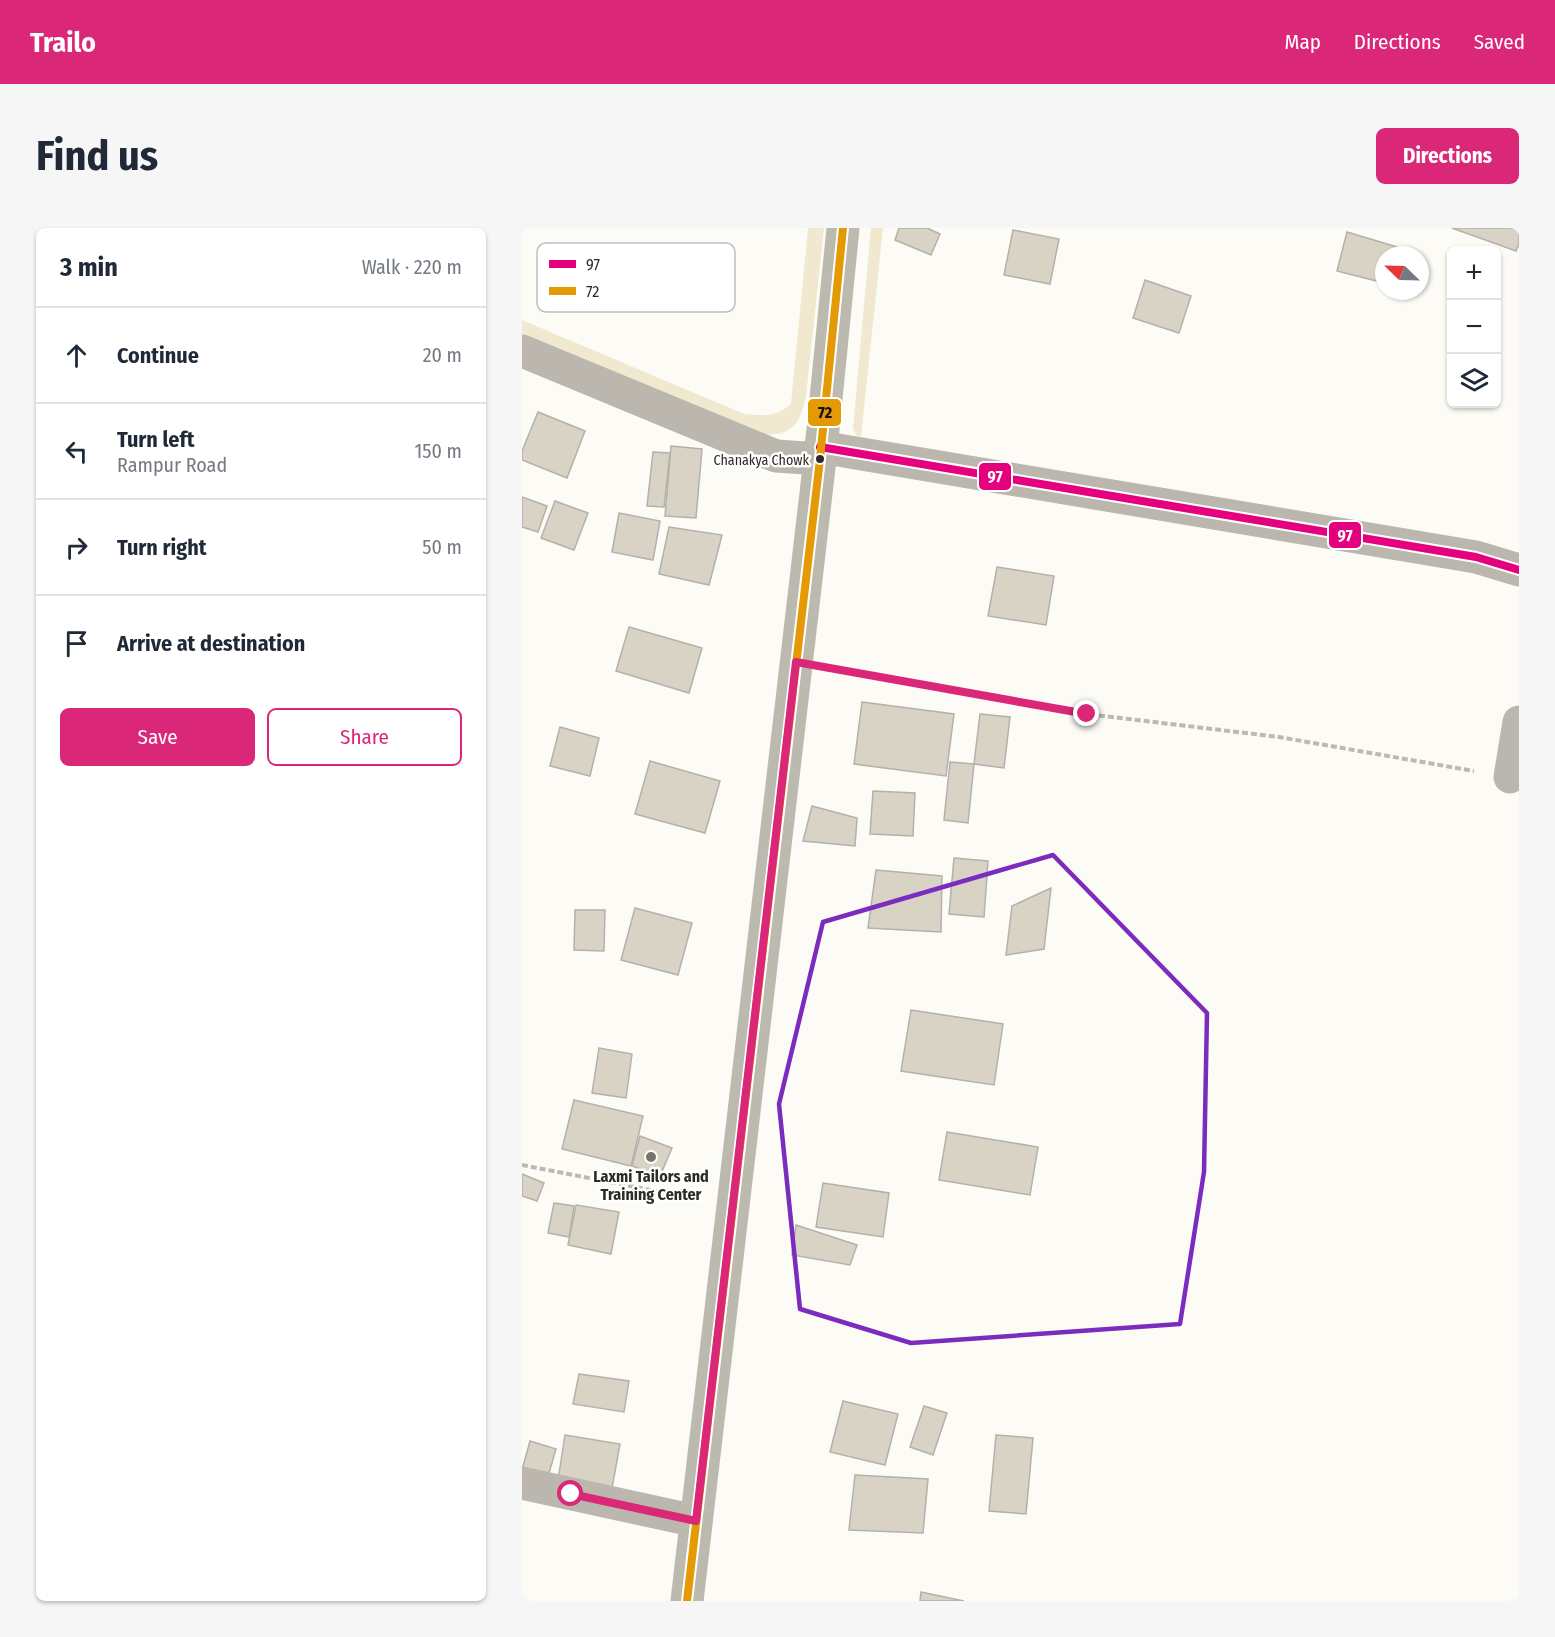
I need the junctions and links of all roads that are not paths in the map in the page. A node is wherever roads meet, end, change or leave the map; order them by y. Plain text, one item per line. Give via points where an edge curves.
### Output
1 (843, 228) edge
2 (522, 351) edge
3 (820, 453) junction
4 (1519, 570) edge
5 (1519, 722) edge
6 (1510, 777) road end
7 (522, 1483) edge
8 (696, 1521) junction
9 (687, 1601) edge

1 - 3 main road
2 - 3 street via 776,456
3 - 4 street via 1476,557
3 - 8 main road
5 - 6 street
7 - 8 street
8 - 9 main road

